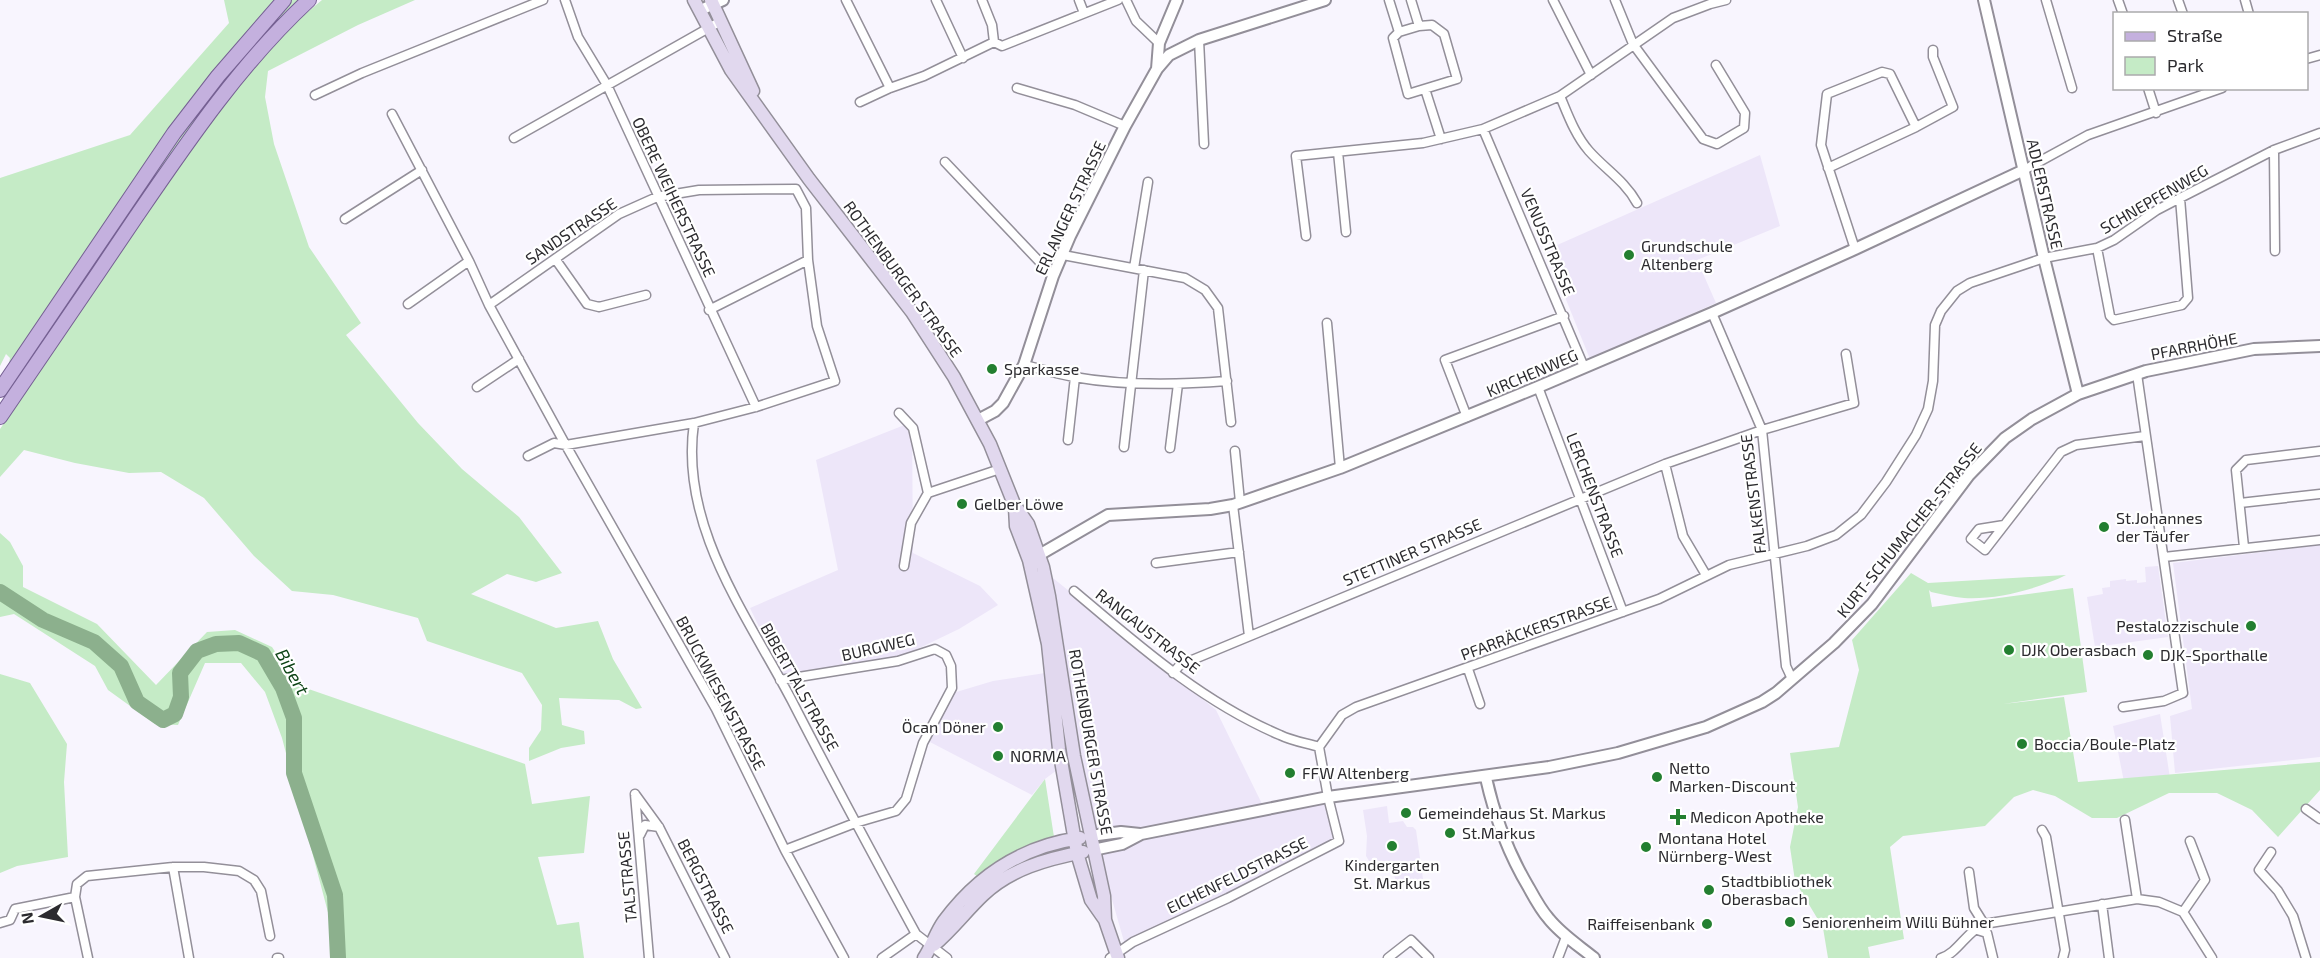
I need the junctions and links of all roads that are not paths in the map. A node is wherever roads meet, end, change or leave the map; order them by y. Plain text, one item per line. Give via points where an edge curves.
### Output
1 (284, 0) edge
2 (309, 0) edge
3 (543, 0) edge
4 (565, 0) edge
5 (846, 0) edge
6 (936, 0) edge
7 (982, 0) edge
8 (1079, 0) edge
9 (1118, 0) edge
10 (1126, 0) edge
11 (1177, 0) edge
12 (1325, 0) edge
13 (1389, 0) edge
14 (1412, 0) edge
15 (1553, 0) edge
16 (1615, 0) edge
17 (1726, 0) edge
18 (1984, 0) edge
19 (2046, 0) edge
20 (716, 2) edge
21 (697, 6) edge
22 (1084, 13) junction
23 (720, 21) junction
24 (1419, 26) junction
25 (708, 28) junction
26 (1399, 32) junction
27 (1199, 40) junction
28 (994, 42) junction
29 (1159, 43) junction
30 (1633, 44) junction
31 (1933, 50) dead end
32 (963, 58) junction
33 (1716, 65) dead end
34 (1158, 69) junction
35 (1591, 75) junction
36 (607, 85) junction
37 (890, 88) junction
38 (1017, 88) dead end
39 (2072, 88) dead end
40 (1425, 89) junction
41 (2149, 90) edge
42 (2216, 90) edge
43 (315, 95) dead end
44 (1560, 96) junction
45 (860, 102) dead end
46 (2156, 112) junction
47 (392, 114) dead end
48 (764, 116) junction
49 (1125, 126) junction
50 (1916, 127) junction
51 (1483, 129) junction
52 (2320, 133) edge
53 (514, 138) dead end
54 (1441, 139) junction
55 (1204, 144) dead end
56 (2274, 150) junction
57 (1338, 152) junction
58 (945, 162) dead end
59 (1828, 168) junction
60 (422, 170) junction
61 (2024, 170) junction
62 (1148, 182) dead end
63 (657, 197) junction
64 (2180, 198) junction
65 (1637, 203) dead end
66 (345, 219) dead end
67 (1346, 231) dead end
68 (1306, 236) dead end
69 (2097, 248) junction
70 (1855, 249) junction
71 (2275, 251) dead end
72 (1063, 255) junction
73 (2044, 258) junction
74 (556, 260) junction
75 (808, 260) junction
76 (469, 261) junction
77 (1134, 268) junction
78 (1144, 270) junction
79 (1053, 276) junction
80 (646, 295) dead end
81 (408, 304) dead end
82 (489, 305) junction
83 (710, 310) junction
84 (1712, 313) junction
85 (1564, 316) junction
86 (1327, 323) dead end
87 (2320, 346) edge
88 (1846, 354) dead end
89 (519, 359) junction
90 (1024, 365) junction
91 (1584, 367) junction
92 (2137, 374) junction
93 (1075, 377) junction
94 (1227, 381) junction
95 (1131, 383) junction
96 (1178, 384) junction
97 (477, 387) dead end
98 (1538, 387) junction
99 (0, 390) edge
100 (2078, 394) junction
101 (756, 407) junction
102 (899, 413) dead end
103 (0, 417) edge
104 (1467, 417) junction
105 (978, 420) junction
106 (1231, 422) dead end
107 (694, 423) junction
108 (1762, 430) junction
109 (2145, 436) junction
110 (1068, 440) dead end
111 (566, 445) junction
112 (1124, 447) dead end
113 (1170, 448) dead end
114 (1235, 451) dead end
115 (2320, 451) edge
116 (528, 456) dead end
117 (1665, 464) junction
118 (1340, 468) junction
119 (1000, 469) junction
120 (928, 493) junction
121 (2320, 494) edge
122 (1580, 499) junction
123 (2240, 503) junction
124 (1014, 504) junction
125 (1237, 504) junction
126 (2004, 525) dead end
127 (2320, 540) edge
128 (2244, 547) junction
129 (1239, 552) junction
130 (1775, 553) junction
131 (1039, 555) junction
132 (2164, 557) junction
133 (1156, 563) dead end
134 (904, 566) dead end
135 (1706, 575) junction
136 (1074, 591) dead end
137 (1623, 612) junction
138 (1249, 636) junction
139 (1468, 669) junction
140 (1173, 673) junction
141 (1792, 679) junction
142 (780, 680) junction
143 (1480, 704) dead end
144 (2123, 707) dead end
145 (1319, 747) junction
146 (1486, 778) junction
147 (635, 794) joint
148 (1328, 797) junction
149 (2306, 809) dead end
150 (2320, 819) edge
151 (2125, 820) dead end
152 (855, 823) junction
153 (659, 827) junction
154 (2042, 830) dead end
155 (1141, 834) junction
156 (1090, 836) junction
157 (638, 838) junction
158 (1075, 838) junction
159 (2190, 841) dead end
160 (785, 850) junction
161 (1093, 850) junction
162 (2271, 852) dead end
163 (1077, 853) junction
164 (172, 867) junction
165 (1969, 872) dead end
166 (75, 897) junction
167 (2137, 898) junction
168 (2102, 904) junction
169 (2059, 912) junction
170 (2182, 912) junction
171 (1105, 920) junction
172 (0, 923) edge
173 (1984, 924) junction
174 (1974, 929) junction
175 (916, 934) junction
176 (270, 936) dead end
177 (1566, 937) junction
178 (931, 947) junction
179 (1115, 956) edge
180 (88, 958) edge
181 (189, 958) edge
182 (649, 958) edge
183 (725, 958) edge
184 (844, 958) edge
185 (882, 958) edge
186 (924, 958) edge
187 (947, 958) edge
188 (1388, 958) edge
189 (1429, 958) edge
190 (1558, 958) edge
191 (1594, 958) edge
192 (1941, 958) edge
193 (1993, 958) edge
194 (2063, 958) edge
195 (2109, 958) edge
196 (2212, 958) edge
197 (2306, 958) edge

1 - 99 main road via 174,133
2 - 103 main road via 213,108
3 - 43 street
4 - 36 street, OBERE WEIHERSTRASSE via 578,37
5 - 37 street
6 - 32 street
7 - 28 street
8 - 22 street
9 - 22 street
10 - 29 street via 1136,21
11 - 29 street, ERLANGER STRASSE
12 - 27 street
13 - 26 street
14 - 24 street
15 - 35 street
16 - 30 street
17 - 30 street via 1673,18
18 - 61 street, ADLERSTRASSE
19 - 39 street
20 - 21 street
20 - 23 main road, ROTHENBURGER STRASSE
21 - 25 main road, ROTHENBURGER STRASSE
22 - 28 street via 1002,46
23 - 25 street
23 - 48 main road, ROTHENBURGER STRASSE
24 - 26 street
24 - 40 street via 1432,25 1444,34 1456,79
25 - 36 street
25 - 48 main road, ROTHENBURGER STRASSE via 731,70
26 - 40 street via 1393,38 1408,94
27 - 34 street via 1169,55
27 - 55 street
28 - 32 street
29 - 34 street, ERLANGER STRASSE
30 - 33 street via 1703,139 1717,144 1744,128 1745,113
30 - 35 street
31 - 50 street via 1953,107
32 - 37 street
34 - 49 street, ERLANGER STRASSE
35 - 44 street
36 - 53 street
36 - 63 street, OBERE WEIHERSTRASSE
37 - 45 street
38 - 49 street via 1075,105
40 - 54 street
41 - 46 street
42 - 46 street
44 - 51 street
44 - 65 street via 1578,137
46 - 61 street via 2088,135
47 - 60 street, BRUCKWIESENSTRASSE
48 - 105 main road, ROTHENBURGER STRASSE via 912,312
49 - 72 street, ERLANGER STRASSE
50 - 59 street
50 - 59 street via 1890,74 1882,72 1827,94 1821,145
51 - 54 street
51 - 85 street, VENUSSTRASSE
52 - 56 street, SCHNEPFENWEG
54 - 57 street
56 - 64 street, SCHNEPFENWEG
56 - 71 street
57 - 67 street
57 - 68 street via 1296,156
58 - 79 street
59 - 70 street
60 - 66 street
60 - 76 street, BRUCKWIESENSTRASSE
61 - 70 street, KIRCHENWEG
61 - 73 street, ADLERSTRASSE
62 - 77 street
63 - 74 street, SANDSTRASSE via 619,214
63 - 75 street, SANDSTRASSE via 699,189 796,189 806,208
63 - 83 street, OBERE WEIHERSTRASSE
64 - 69 street, SCHNEPFENWEG
64 - 69 street via 2188,298 2182,305 2114,320
69 - 73 street, SCHNEPFENWEG
70 - 84 street, KIRCHENWEG
72 - 77 street
72 - 79 street, ERLANGER STRASSE
73 - 100 street, ADLERSTRASSE
73 - 130 street, SCHNEPFENWEG via 1957,291 1935,325 1928,409 1886,482 1861,515 1839,533
74 - 80 street via 587,304 598,307
74 - 82 street, SANDSTRASSE
75 - 83 street
75 - 101 street via 817,326 835,381
76 - 81 street
76 - 82 street, BRUCKWIESENSTRASSE
77 - 78 street
78 - 94 street via 1185,278 1205,290 1218,308
78 - 95 street
79 - 90 street, ERLANGER STRASSE
82 - 89 street, BRUCKWIESENSTRASSE
83 - 101 street, OBERE WEIHERSTRASSE
84 - 91 street, KIRCHENWEG
84 - 108 street, FALKENSTRASSE
85 - 91 street, VENUSSTRASSE
85 - 104 street via 1445,360
86 - 118 street
87 - 92 street, PFARRHÖHE via 2254,350
88 - 108 street, STETTINER STRASSE via 1854,403
89 - 97 street
89 - 111 street, BRUCKWIESENSTRASSE
90 - 93 street
90 - 105 street, ERLANGER STRASSE via 1003,403
91 - 98 street, KIRCHENWEG
92 - 100 street, PFARRHÖHE
92 - 109 street
93 - 95 street
93 - 110 street
94 - 96 street
94 - 106 street
95 - 96 street
95 - 112 street
96 - 113 street
98 - 104 street, KIRCHENWEG
98 - 122 street, LERCHENSTRASSE
100 - 141 street, KURT-SCHUMACHER-STRASSE via 2005,438 1969,475 1872,604
101 - 107 street
102 - 120 street via 913,428
104 - 118 street, KIRCHENWEG
105 - 119 main road, ROTHENBURGER STRASSE
107 - 111 street
107 - 142 street, BIBERTTALSTRASSE via 691,444 696,494 710,543 728,588
108 - 117 street, STETTINER STRASSE
108 - 130 street, FALKENSTRASSE
109 - 126 street via 2068,447
109 - 132 street
111 - 116 street via 554,443
111 - 160 street, BRUCKWIESENSTRASSE via 716,709
114 - 125 street
115 - 123 street via 2246,460 2236,470
117 - 122 street, STETTINER STRASSE
117 - 135 street via 1683,537
118 - 125 street, KIRCHENWEG
119 - 120 street
119 - 124 main road, ROTHENBURGER STRASSE
120 - 134 street via 911,523
121 - 123 street
122 - 137 street, LERCHENSTRASSE
122 - 138 street, STETTINER STRASSE
123 - 128 street
124 - 131 main road, ROTHENBURGER STRASSE via 1028,524
124 - 158 main road, ROTHENBURGER STRASSE via 1016,526 1032,570 1048,644 1059,749
125 - 129 street
125 - 131 street, KIRCHENWEG via 1108,515
127 - 128 street
128 - 132 street
129 - 133 street
129 - 138 street
130 - 135 street, PFARRÄCKERSTRASSE
130 - 141 street, FALKENSTRASSE via 1786,666
131 - 156 main road, ROTHENBURGER STRASSE
132 - 144 street via 2183,693 2164,701
135 - 137 street, PFARRÄCKERSTRASSE
136 - 140 street, RANGAUSTRASSE
137 - 139 street, PFARRÄCKERSTRASSE
138 - 140 street, STETTINER STRASSE via 1180,665
139 - 143 street
139 - 145 street, PFARRÄCKERSTRASSE via 1356,707 1342,715
140 - 145 street, RANGAUSTRASSE via 1281,736
141 - 146 street, KURT-SCHUMACHER-STRASSE via 1762,702 1665,741
142 - 152 street, BIBERTTALSTRASSE
142 - 152 street, BURGWEG via 898,661 935,649 946,655 952,688 923,743 906,799 896,811
145 - 148 street
146 - 148 street, KURT-SCHUMACHER-STRASSE
146 - 177 street via 1495,815 1517,869 1547,918
147 - 153 street, BERGSTRASSE
147 - 157 street, TALSTRASSE
148 - 155 street, KURT-SCHUMACHER-STRASSE
148 - 179 street, EICHENFELDSTRASSE via 1340,841 1133,942
149 - 150 street
151 - 167 street
152 - 160 street
152 - 175 street, BIBERTTALSTRASSE
153 - 157 street, BERGSTRASSE via 645,825
153 - 183 street, BERGSTRASSE
154 - 169 street
155 - 156 street, KURT-SCHUMACHER-STRASSE
155 - 161 street, KURT-SCHUMACHER-STRASSE via 1122,844
156 - 158 main road
156 - 161 main road, ROTHENBURGER STRASSE
157 - 182 street, TALSTRASSE
158 - 163 main road, ROTHENBURGER STRASSE
158 - 178 main road via 1019,856 980,881 942,924
159 - 170 street via 2205,880
160 - 184 street, BRUCKWIESENSTRASSE
161 - 163 main road
161 - 171 main road, ROTHENBURGER STRASSE via 1104,896
162 - 197 street via 2259,870 2293,916
163 - 171 main road, ROTHENBURGER STRASSE via 1091,900
163 - 178 main road via 1028,867 997,884
164 - 166 street via 87,876 77,884
164 - 176 street via 239,871 254,880 261,891
164 - 181 street
165 - 173 street via 1974,908
166 - 172 street via 15,909 10,920
166 - 180 street
167 - 168 street
167 - 170 street
168 - 169 street
168 - 195 street
169 - 173 street
169 - 194 street
170 - 196 street
171 - 179 main road, ROTHENBURGER STRASSE
173 - 174 street
174 - 192 street via 1948,956
174 - 193 street via 1987,933
175 - 178 street, BIBERTTALSTRASSE
175 - 185 street
177 - 190 street
177 - 191 street
178 - 186 main road
178 - 187 street
188 - 189 street via 1411,940

